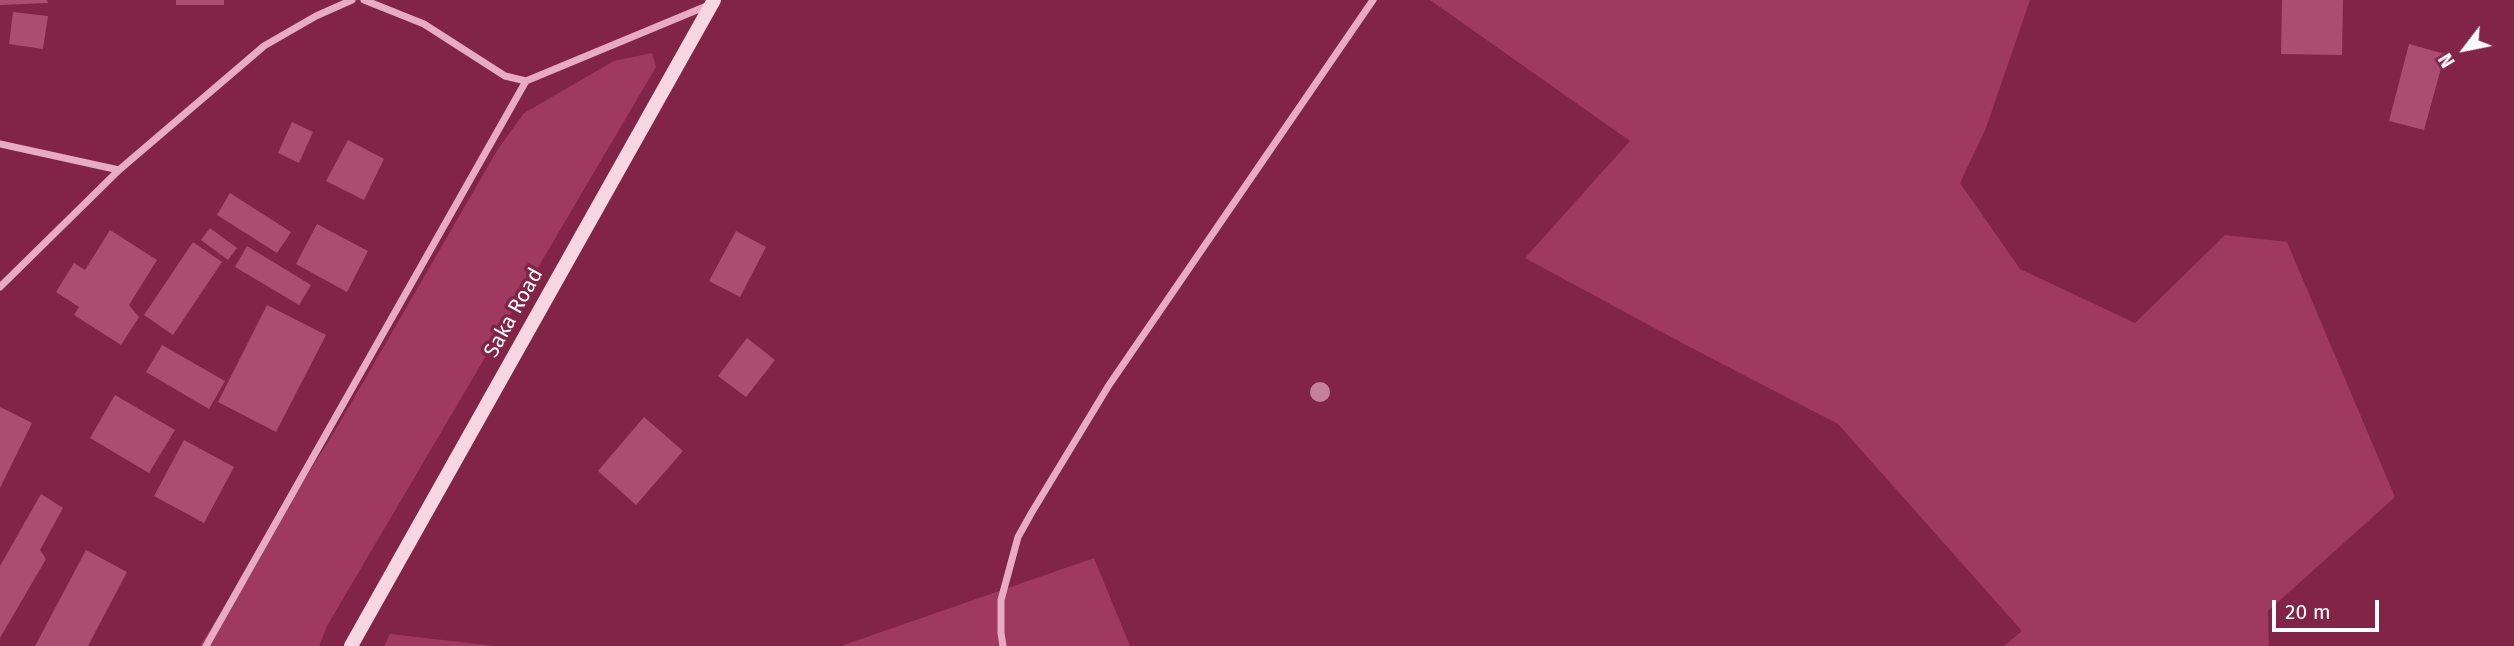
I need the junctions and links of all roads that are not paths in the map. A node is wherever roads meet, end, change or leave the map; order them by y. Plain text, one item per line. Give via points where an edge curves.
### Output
1 (352, 0) edge
2 (364, 0) edge
3 (1373, 0) edge
4 (713, 2) edge
5 (526, 82) junction
6 (0, 144) edge
7 (119, 170) junction
8 (0, 287) edge
9 (206, 646) edge
10 (351, 646) edge
11 (1003, 646) edge

1 - 7 street via 264,46
2 - 5 street via 424,24 505,76
3 - 11 street via 1109,385 1027,521 1018,537 1001,600
4 - 5 street
4 - 10 main road, Saka Road
5 - 9 street
6 - 7 street
7 - 8 street

